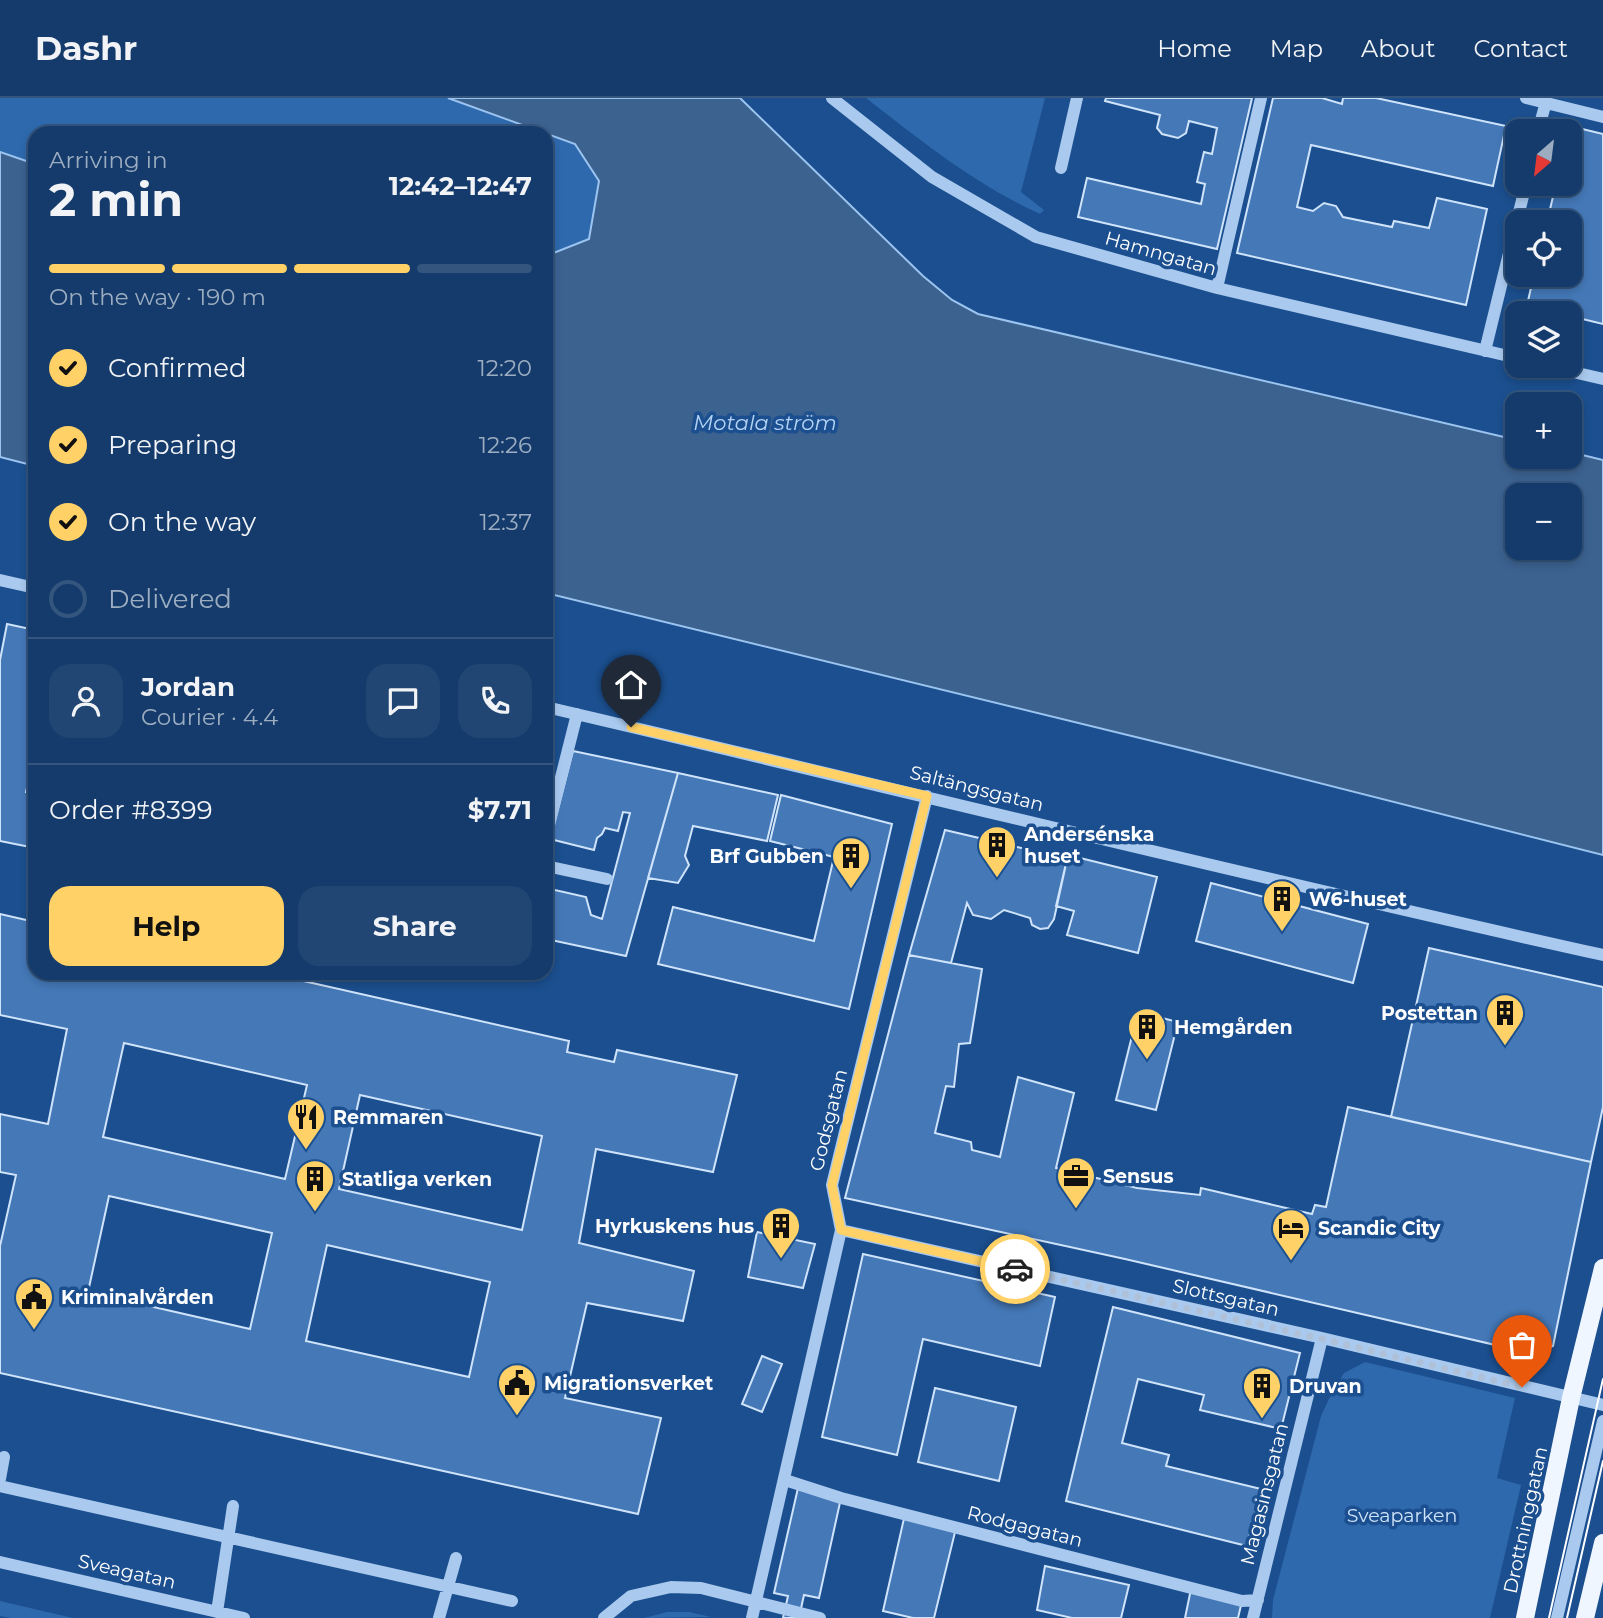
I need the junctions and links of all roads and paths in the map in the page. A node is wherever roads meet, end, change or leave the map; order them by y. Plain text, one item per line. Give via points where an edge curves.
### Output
1 (832, 98) edge
2 (1077, 98) edge
3 (1261, 98) edge
4 (1526, 98) edge
5 (1546, 102) junction
6 (1603, 117) edge
7 (1541, 119) edge
8 (1061, 168) dead end
9 (1522, 196) edge
10 (1217, 288) junction
11 (1485, 351) junction
12 (1505, 355) edge
13 (1582, 374) edge
14 (1603, 379) edge
15 (0, 580) edge
16 (28, 586) edge
17 (553, 709) edge
18 (577, 714) junction
19 (927, 796) junction
20 (553, 808) edge
21 (553, 867) edge
22 (607, 879) dead end
23 (1603, 955) edge
24 (841, 1230) junction
25 (1603, 1268) edge
26 (1322, 1339) junction
27 (1572, 1398) junction
28 (1603, 1405) edge
29 (1603, 1420) edge
30 (4, 1457) dead end
31 (0, 1479) edge
32 (785, 1480) junction
33 (0, 1486) edge
34 (233, 1506) dead end
35 (229, 1536) junction
36 (1603, 1542) edge
37 (456, 1558) dead end
38 (0, 1562) edge
39 (448, 1587) junction
40 (1258, 1600) junction
41 (512, 1601) dead end
42 (756, 1602) junction
43 (216, 1612) junction
44 (244, 1618) edge
45 (439, 1618) edge
46 (604, 1618) edge
47 (752, 1618) edge
48 (820, 1618) edge
49 (1253, 1618) edge
50 (1525, 1618) edge
51 (1557, 1618) edge
52 (1585, 1618) edge

1 - 10 street, Hamngatan via 932,177 1036,237
2 - 8 street
3 - 10 street
4 - 5 street
5 - 6 street
5 - 7 street
9 - 11 street
10 - 11 street, Hamngatan
11 - 12 street, Hamngatan
13 - 14 street
15 - 16 street
17 - 18 street, Saltängsgatan
18 - 19 street, Saltängsgatan
18 - 20 street
19 - 23 street, Saltängsgatan
19 - 24 street, Godsgatan via 832,1185
21 - 22 street
24 - 26 street, Slottsgatan
24 - 32 street, Godsgatan
25 - 27 main road, Drottninggatan
26 - 27 street, Slottsgatan
26 - 40 street, Magasinsgatan
27 - 28 street, Slottsgatan
27 - 50 main road, Drottninggatan
29 - 51 street
30 - 31 street
32 - 40 street, Rodgagatan via 1242,1601
32 - 42 street, Godsgatan
33 - 35 street
34 - 35 street
35 - 39 street
35 - 43 street
36 - 52 main road
37 - 39 street
38 - 43 street, Sveagatan
39 - 41 street
39 - 45 street
40 - 49 street, Magasinsgatan
42 - 46 street via 701,1588 671,1587 631,1596
42 - 47 street, Godsgatan
42 - 48 street
43 - 44 street, Sveagatan

